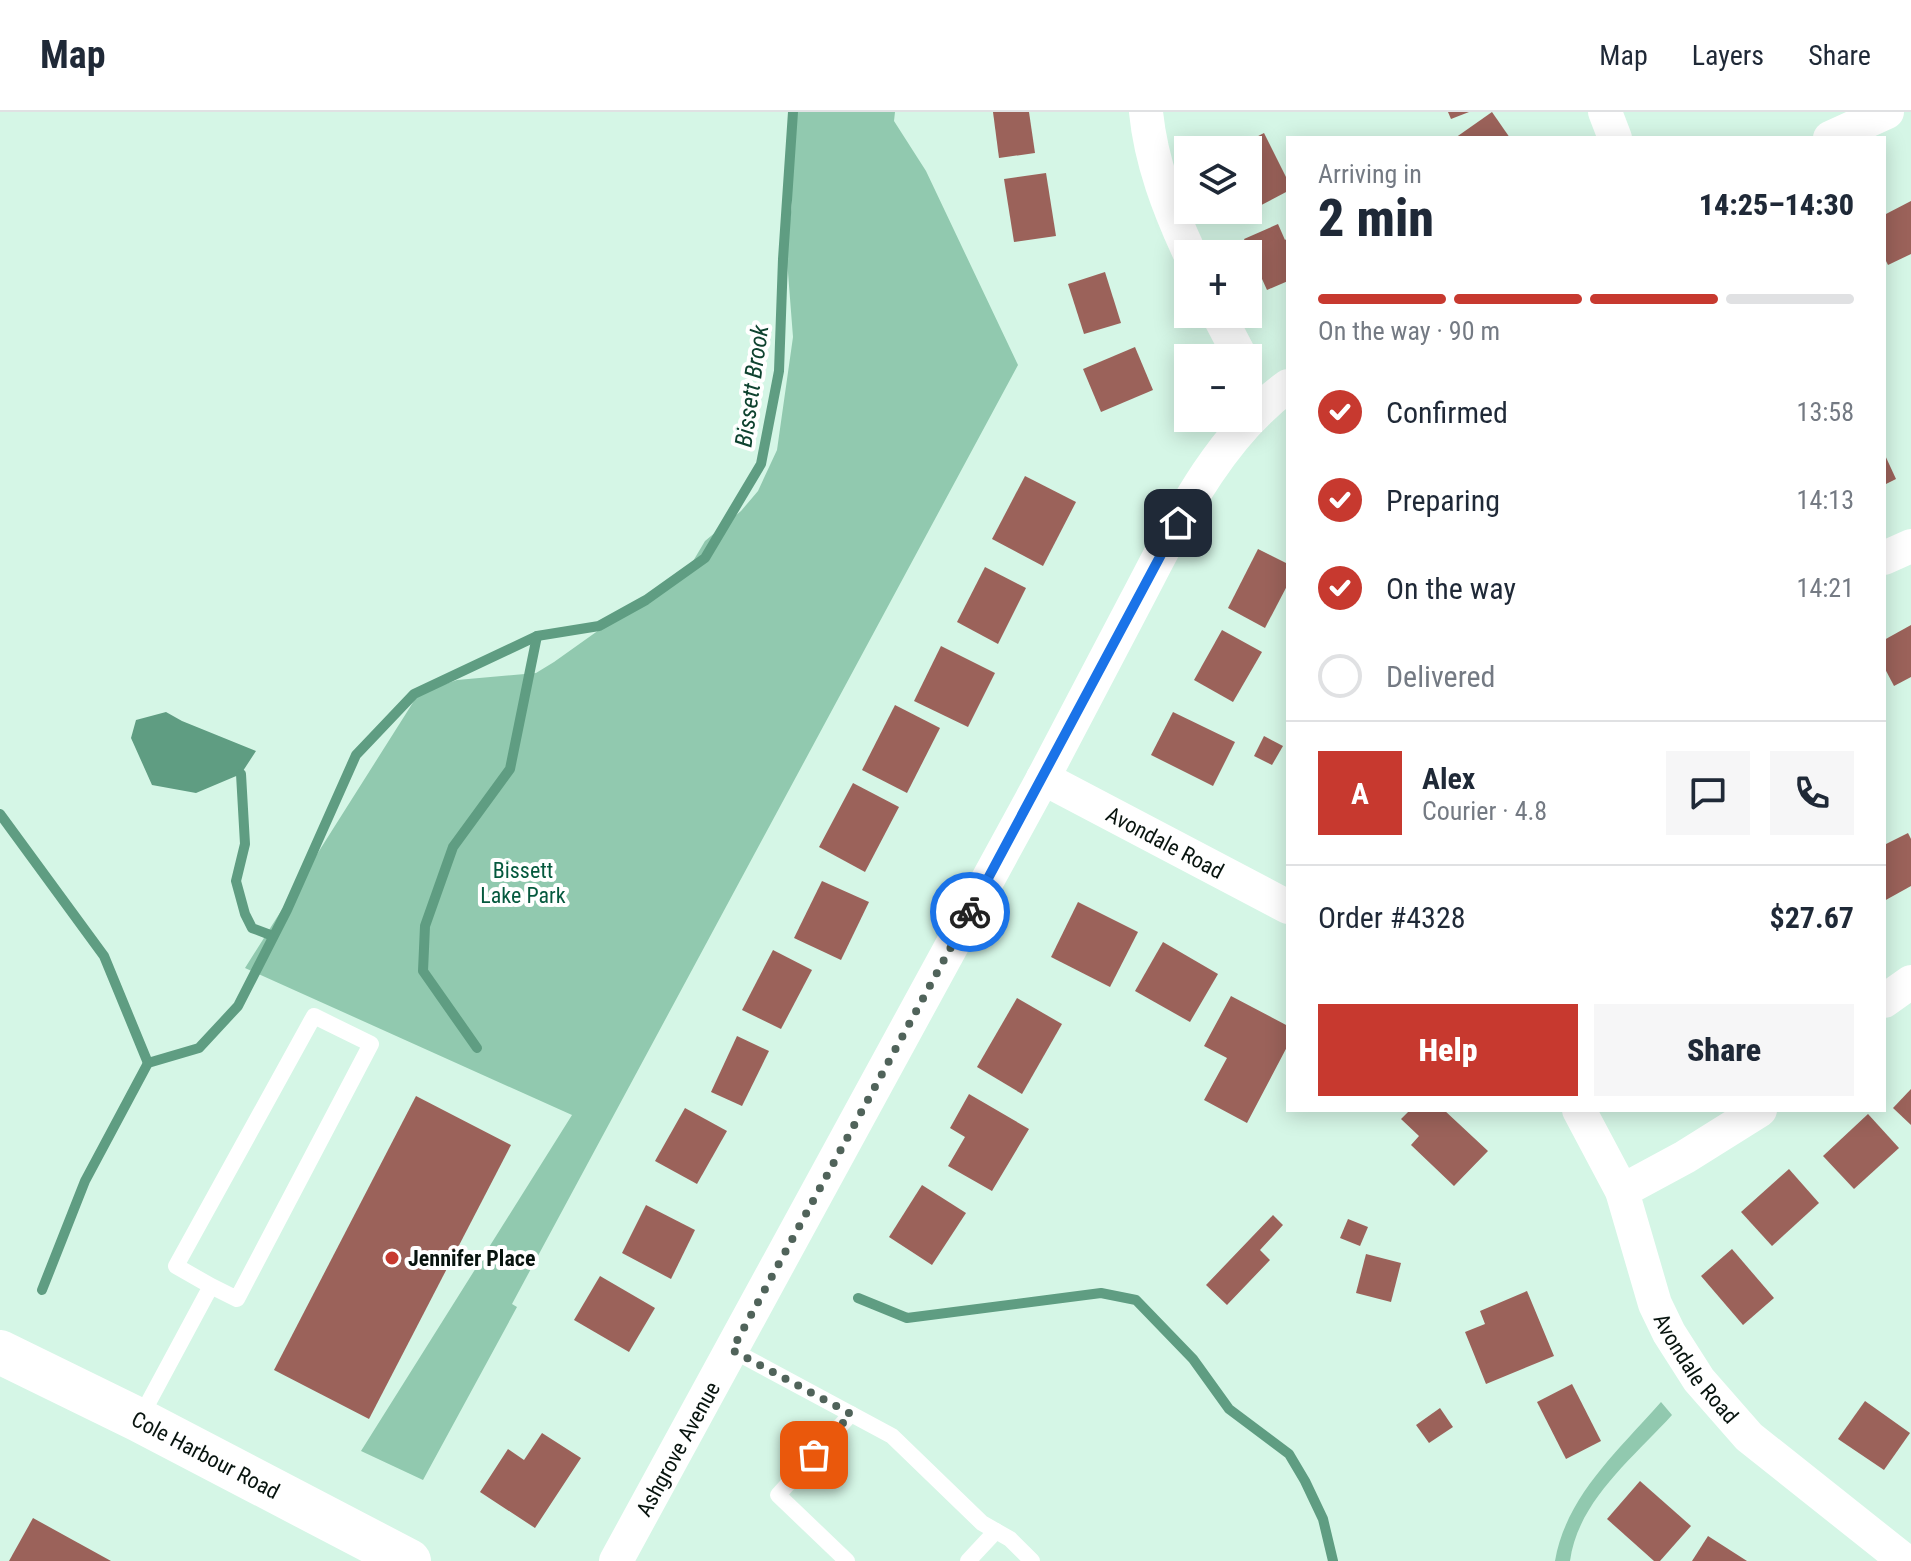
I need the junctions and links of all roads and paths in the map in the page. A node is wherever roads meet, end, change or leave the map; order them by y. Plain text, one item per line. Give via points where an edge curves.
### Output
1 (1146, 112) edge
2 (1605, 112) edge
3 (1887, 112) edge
4 (1614, 136) edge
5 (1834, 136) edge
6 (1184, 240) edge
7 (1277, 394) edge
8 (1911, 546) edge
9 (1886, 557) edge
10 (1043, 778) junction
11 (1286, 906) edge
12 (1911, 982) edge
13 (1886, 1000) edge
14 (1580, 1112) edge
15 (1757, 1112) edge
16 (1622, 1191) junction
17 (211, 1286) junction
18 (732, 1350) junction
19 (0, 1352) edge
20 (851, 1414) junction
21 (139, 1420) junction
22 (996, 1531) junction
23 (409, 1561) edge
24 (616, 1561) edge
25 (847, 1561) edge
26 (968, 1561) edge
27 (1032, 1561) edge
28 (1905, 1561) edge

1 - 6 street via 1164,192
2 - 4 street
3 - 5 street
7 - 10 street, Ashgrove Avenue via 1216,463 1169,537
8 - 9 street
10 - 11 street, Avondale Road
10 - 18 street, Ashgrove Avenue
12 - 13 street
14 - 16 street, Avondale Road
15 - 16 street
16 - 28 street, Avondale Road via 1655,1304 1699,1380 1749,1437
17 - 17 lane via 176,1266 314,1016 371,1044 237,1299
17 - 21 lane
18 - 20 lane
18 - 24 street, Ashgrove Avenue
19 - 21 main road, Cole Harbour Road
20 - 22 lane via 892,1436
20 - 25 lane via 778,1495
21 - 23 main road, Cole Harbour Road
22 - 26 lane
22 - 27 lane

